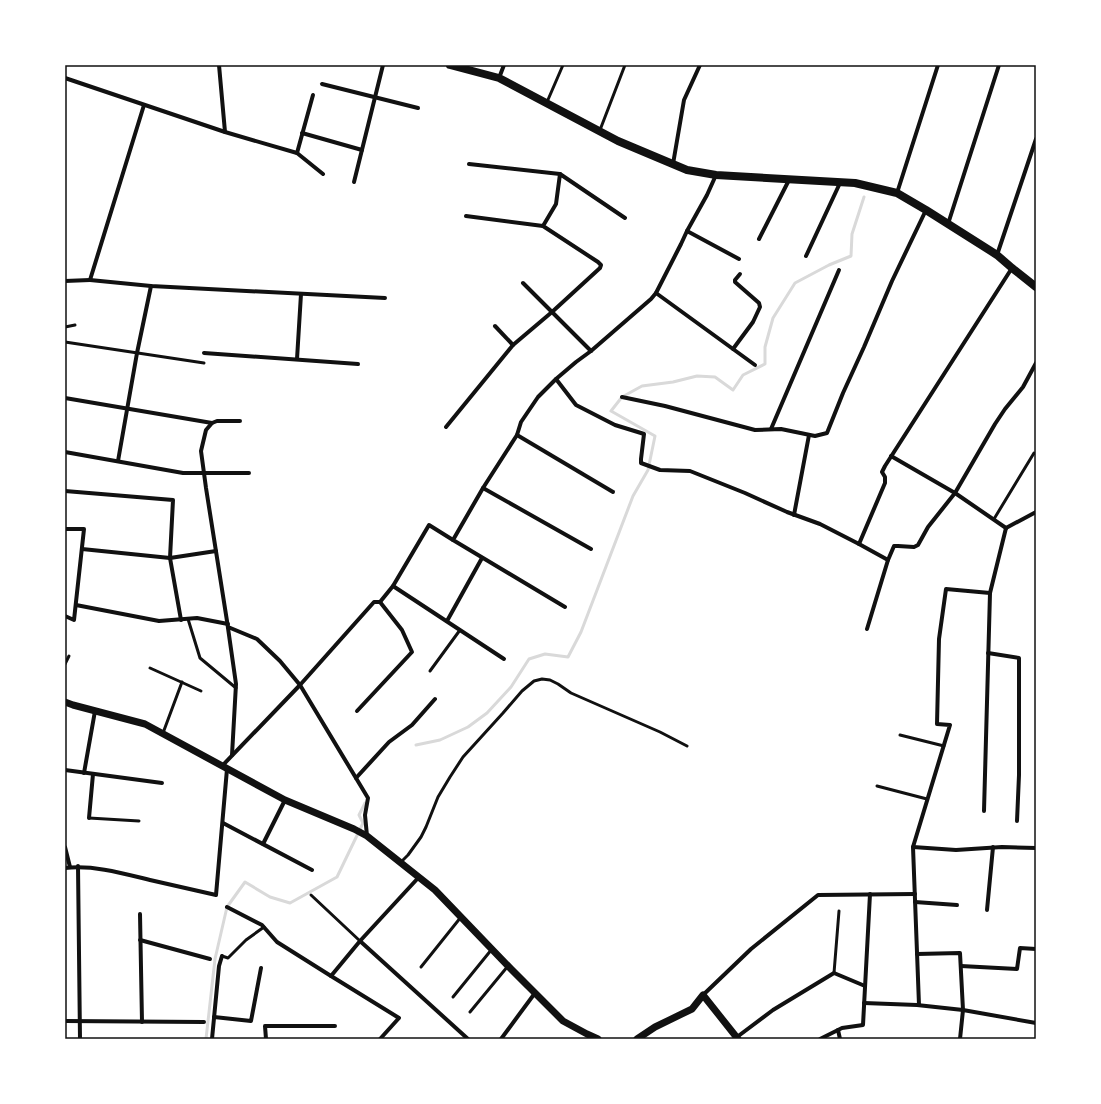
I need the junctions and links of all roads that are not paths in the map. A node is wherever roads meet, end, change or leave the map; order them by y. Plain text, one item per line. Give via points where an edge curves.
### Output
1 (219, 65) edge
2 (383, 65) edge
3 (450, 65) edge
4 (504, 65) edge
5 (563, 65) edge
6 (625, 65) edge
7 (700, 65) edge
8 (938, 65) edge
9 (999, 65) edge
10 (65, 78) edge
11 (499, 78) junction
12 (322, 84) dead end
13 (313, 95) dead end
14 (375, 97) junction
15 (546, 103) junction
16 (144, 105) junction
17 (418, 108) dead end
18 (225, 132) junction
19 (600, 132) junction
20 (302, 133) junction
21 (1036, 139) edge
22 (362, 150) junction
23 (297, 153) junction
24 (469, 164) dead end
25 (673, 164) junction
26 (323, 174) dead end
27 (560, 174) junction
28 (716, 175) junction
29 (789, 179) junction
30 (354, 182) dead end
31 (840, 183) junction
32 (897, 193) junction
33 (926, 210) junction
34 (466, 216) dead end
35 (625, 218) dead end
36 (948, 224) junction
37 (543, 226) junction
38 (687, 231) junction
39 (759, 239) dead end
40 (997, 255) junction
41 (806, 256) dead end
42 (739, 259) dead end
43 (1012, 268) junction
44 (839, 270) dead end
45 (740, 274) dead end
46 (90, 280) junction
47 (65, 281) edge
48 (523, 283) dead end
49 (151, 286) junction
50 (1036, 287) edge
51 (656, 293) junction
52 (301, 294) junction
53 (385, 298) dead end
54 (552, 312) junction
55 (75, 325) dead end
56 (495, 326) dead end
57 (65, 327) edge
58 (65, 342) edge
59 (513, 345) junction
60 (733, 349) junction
61 (591, 351) junction
62 (137, 353) junction
63 (204, 353) dead end
64 (297, 359) junction
65 (204, 363) dead end
66 (1036, 363) edge
67 (358, 364) dead end
68 (755, 365) dead end
69 (556, 379) junction
70 (65, 398) edge
71 (622, 398) dead end
72 (127, 408) junction
73 (240, 421) dead end
74 (212, 423) junction
75 (446, 428) dead end
76 (771, 429) junction
77 (517, 435) junction
78 (809, 435) junction
79 (65, 452) edge
80 (1036, 454) edge
81 (891, 456) junction
82 (118, 461) junction
83 (204, 473) junction
84 (250, 473) dead end
85 (483, 488) junction
86 (65, 490) edge
87 (613, 492) dead end
88 (955, 492) junction
89 (1036, 512) edge
90 (794, 515) junction
91 (994, 519) junction
92 (1006, 528) junction
93 (65, 529) edge
94 (453, 540) junction
95 (859, 544) junction
96 (82, 549) junction
97 (591, 550) dead end
98 (216, 552) junction
99 (170, 558) junction
100 (482, 558) junction
101 (888, 560) junction
102 (393, 586) junction
103 (990, 593) junction
104 (380, 602) junction
105 (76, 605) junction
106 (565, 607) dead end
107 (65, 616) edge
108 (188, 619) junction
109 (181, 620) junction
110 (447, 621) junction
111 (228, 626) junction
112 (867, 629) dead end
113 (460, 630) junction
114 (988, 653) junction
115 (69, 656) dead end
116 (504, 659) dead end
117 (65, 664) edge
118 (150, 668) dead end
119 (430, 671) dead end
120 (182, 682) junction
121 (300, 685) junction
122 (236, 688) junction
123 (201, 691) dead end
124 (435, 699) dead end
125 (65, 702) edge
126 (95, 711) junction
127 (357, 711) dead end
128 (162, 734) junction
129 (900, 735) dead end
130 (687, 746) dead end
131 (944, 746) junction
132 (232, 755) junction
133 (225, 768) junction
134 (65, 770) edge
135 (84, 773) junction
136 (93, 774) junction
137 (356, 778) junction
138 (162, 783) dead end
139 (877, 786) dead end
140 (927, 799) junction
141 (285, 800) junction
142 (984, 811) dead end
143 (89, 818) joint
144 (139, 821) dead end
145 (1017, 821) dead end
146 (223, 823) junction
147 (367, 836) junction
148 (263, 844) junction
149 (913, 846) junction
150 (65, 847) edge
151 (993, 847) junction
152 (1036, 848) edge
153 (400, 863) junction
154 (78, 866) junction
155 (70, 867) junction
156 (65, 868) edge
157 (312, 870) dead end
158 (419, 877) junction
159 (870, 894) junction
160 (915, 894) junction
161 (311, 895) dead end
162 (915, 902) junction
163 (957, 905) dead end
164 (227, 907) dead end
165 (987, 910) dead end
166 (839, 911) dead end
167 (140, 914) dead end
168 (461, 917) junction
169 (264, 927) junction
170 (140, 940) junction
171 (360, 941) junction
172 (492, 949) junction
173 (1036, 950) edge
174 (917, 954) junction
175 (222, 956) joint
176 (210, 959) dead end
177 (508, 966) junction
178 (961, 966) junction
179 (421, 967) dead end
180 (261, 968) dead end
181 (834, 973) junction
182 (331, 976) junction
183 (865, 986) junction
184 (535, 993) junction
185 (703, 995) junction
186 (453, 997) dead end
187 (864, 1003) junction
188 (919, 1005) junction
189 (963, 1010) junction
190 (470, 1012) dead end
191 (214, 1017) junction
192 (65, 1021) edge
193 (79, 1021) junction
194 (142, 1022) junction
195 (204, 1022) dead end
196 (1036, 1023) edge
197 (335, 1026) dead end
198 (838, 1030) junction
199 (737, 1038) edge
200 (80, 1039) edge
201 (212, 1039) edge
202 (266, 1039) edge
203 (380, 1039) edge
204 (468, 1039) edge
205 (501, 1039) edge
206 (597, 1039) edge
207 (637, 1039) edge
208 (820, 1039) edge
209 (840, 1039) edge
210 (960, 1039) edge

1 - 18 street
2 - 14 street
3 - 11 main road
4 - 11 street
5 - 15 lane
6 - 19 lane
7 - 25 street via 684,100
8 - 32 street
9 - 36 street
10 - 16 street
11 - 15 main road
12 - 14 street
13 - 20 street
14 - 17 street
14 - 22 street
15 - 19 main road
16 - 18 street
16 - 46 street
18 - 23 street
19 - 25 main road
20 - 22 street
20 - 23 street
21 - 40 street
22 - 30 street
23 - 26 street
24 - 27 street
25 - 28 main road via 687,170
27 - 35 street
27 - 37 street via 556,204
28 - 29 main road
28 - 38 street
29 - 31 main road
29 - 39 street
31 - 32 main road
31 - 41 street
32 - 33 main road
33 - 36 main road
33 - 78 street via 892,280 827,432
34 - 37 street
36 - 40 main road
37 - 54 street via 601,265
38 - 42 street
38 - 51 street
40 - 43 main road
43 - 50 main road
43 - 81 street
44 - 76 street
45 - 60 street via 735,282 759,303 760,307 753,322
46 - 47 street
46 - 49 street
48 - 54 street
49 - 52 street
49 - 62 street
51 - 60 street
51 - 61 street
52 - 53 street
52 - 64 street
54 - 59 street
54 - 61 street
55 - 57 lane
56 - 59 street
58 - 62 lane
59 - 75 street
60 - 68 street
61 - 69 street
62 - 65 lane
62 - 72 street
63 - 64 street
64 - 67 street
66 - 88 street
69 - 77 street via 521,422
69 - 90 street via 576,405 615,425 644,434 641,463 660,470 690,471
70 - 72 street
71 - 76 street via 665,406 754,430
72 - 74 street
72 - 82 street
73 - 74 street
74 - 83 street via 206,430 201,451
76 - 78 street
77 - 85 street
77 - 87 street
78 - 90 street
79 - 82 street
80 - 91 lane via 1034,453
81 - 88 street
81 - 95 street via 882,472 885,483
82 - 83 street via 183,473
83 - 84 street
83 - 98 street
85 - 94 street
85 - 97 street
86 - 99 street via 173,500
88 - 91 street
88 - 101 street via 928,527 918,545 894,546
89 - 92 street
90 - 95 street via 820,524
91 - 92 street
92 - 103 street
93 - 96 street via 84,529
94 - 100 street
94 - 102 street via 429,525
95 - 101 street
96 - 99 street
96 - 105 street
98 - 99 street
98 - 111 street
99 - 109 street
100 - 106 street
100 - 110 street
101 - 112 street
102 - 104 street
102 - 110 street
103 - 114 street
103 - 131 street via 946,589 939,639 938,724 950,725
104 - 121 street via 374,602
104 - 127 street via 402,630 412,652
105 - 107 street via 74,620
105 - 109 street via 159,621
108 - 109 street
108 - 111 street via 197,618
108 - 122 lane via 200,658
110 - 113 street
111 - 121 street via 257,639
111 - 122 street
113 - 116 street
113 - 119 lane
114 - 142 street
114 - 145 street via 1019,658
115 - 117 lane
118 - 120 lane
120 - 123 lane
120 - 128 lane
121 - 132 street
121 - 137 street
122 - 132 street
124 - 137 street via 412,725 390,742
125 - 126 street
126 - 128 street via 145,724
126 - 135 street
128 - 133 street
129 - 131 lane
130 - 153 lane via 571,693 550,680 534,681 522,690 463,757 438,798 421,837
131 - 140 street
132 - 133 street
133 - 141 street
133 - 146 street
134 - 135 street
135 - 136 street
136 - 138 street
136 - 143 street
137 - 147 street via 368,798 365,814
139 - 140 lane
140 - 149 street
141 - 147 street
141 - 148 street
143 - 144 lane
146 - 148 street
146 - 154 street via 216,895 119,872
147 - 153 street
148 - 157 street
149 - 151 street via 956,850
149 - 160 street
150 - 155 street
151 - 152 street
151 - 165 street
153 - 158 street
154 - 155 street
154 - 193 street
155 - 156 street
158 - 168 street
158 - 171 street
159 - 160 street
159 - 183 street
159 - 185 street via 818,895 751,950
160 - 162 street
161 - 171 lane
162 - 163 street
162 - 174 street
164 - 169 street
166 - 181 lane
167 - 170 street
168 - 172 street
168 - 179 lane
169 - 175 lane via 228,958
169 - 182 street via 277,942
170 - 176 street
170 - 194 street
171 - 182 street
171 - 204 street
172 - 177 street
172 - 186 lane
173 - 178 street via 1020,948 1017,969
174 - 178 street via 960,953
174 - 188 street
175 - 191 street
177 - 184 street
177 - 190 lane
178 - 189 street
180 - 191 street via 251,1021
181 - 183 street
181 - 199 street via 773,1010
182 - 203 street via 399,1018
183 - 187 street
184 - 205 street
184 - 206 street via 563,1021
185 - 199 street
185 - 207 street via 692,1009
187 - 188 street
187 - 198 street via 863,1025
188 - 189 street
189 - 196 street
189 - 210 street
191 - 201 street
192 - 193 street
193 - 194 street
193 - 200 street
194 - 195 street
197 - 202 street via 265,1026
198 - 208 street
198 - 209 street

